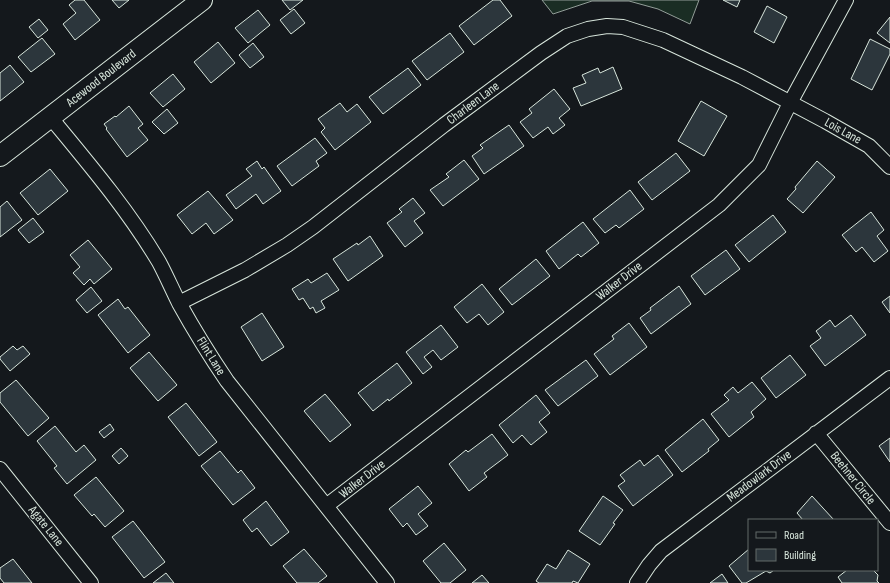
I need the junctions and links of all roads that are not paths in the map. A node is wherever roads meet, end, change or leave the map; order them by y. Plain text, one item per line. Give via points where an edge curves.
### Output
1 (202, 0) edge
2 (846, 0) edge
3 (790, 103) junction
4 (51, 118) junction
5 (0, 156) edge
6 (890, 167) edge
7 (179, 303) junction
8 (890, 378) edge
9 (816, 433) junction
10 (0, 469) edge
11 (326, 506) junction
12 (890, 523) edge
13 (91, 583) edge
14 (387, 583) edge
15 (637, 583) edge

1 - 4 street, Acewood Boulevard
2 - 3 street, Walker Drive
3 - 6 street, Lois Lane via 869,146
3 - 7 street, Charleen Lane via 663,40 623,27 588,29 567,36 541,53 292,242 245,270
3 - 11 street, Walker Drive via 759,165 718,205
4 - 5 street, Acewood Boulevard
4 - 7 street, Flint Lane via 136,226 159,263
7 - 11 street, Flint Lane via 227,381
8 - 9 street, Meadowlark Drive
9 - 12 street, Beehner Circle
9 - 15 street, Meadowlark Drive via 661,551
10 - 13 street, Agate Lane
11 - 14 street, Flint Lane

